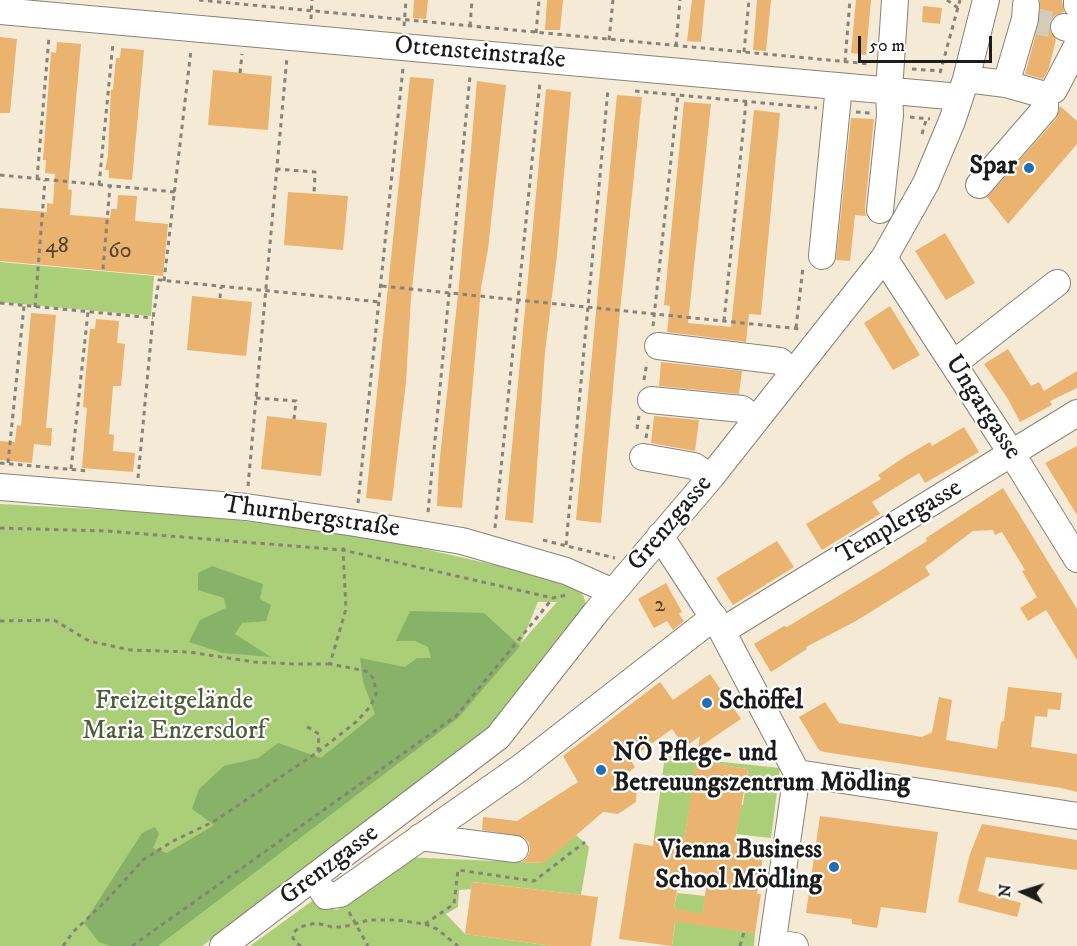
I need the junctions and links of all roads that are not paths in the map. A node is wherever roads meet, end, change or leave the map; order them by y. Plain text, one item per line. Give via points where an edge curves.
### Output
1 (895, 0) edge
2 (986, 0) edge
3 (1077, 0) edge
4 (1077, 5) edge
5 (0, 11) edge
6 (1026, 12) dead end
7 (1073, 35) edge
8 (842, 74) junction
9 (889, 79) junction
10 (1006, 84) junction
11 (963, 88) junction
12 (1045, 95) junction
13 (979, 185) dead end
14 (880, 210) dead end
15 (822, 256) dead end
16 (884, 258) junction
17 (1057, 283) dead end
18 (652, 347) road end
19 (953, 363) junction
20 (793, 373) junction
21 (645, 396) road end
22 (1077, 413) edge
23 (756, 420) junction
24 (1012, 454) junction
25 (643, 457) dead end
26 (711, 477) junction
27 (0, 487) edge
28 (660, 536) junction
29 (1077, 559) edge
30 (613, 591) junction
31 (718, 624) junction
32 (498, 737) junction
33 (520, 768) junction
34 (797, 773) junction
35 (1077, 816) edge
36 (420, 837) junction
37 (515, 849) dead end
38 (314, 878) junction
39 (780, 945) edge
40 (223, 946) edge

1 - 9 street
2 - 11 street, Grenzgasse
3 - 4 street
5 - 8 street, Ottensteinstraße via 405,47
6 - 10 street
7 - 12 street via 1054,90
8 - 9 street, Ottensteinstraße
8 - 15 street
9 - 11 street, Ottensteinstraße
9 - 14 street via 890,115
10 - 11 street, Ottensteinstraße
10 - 12 street, Ottensteinstraße
11 - 16 street, Grenzgasse via 926,183
12 - 13 street via 1045,109
16 - 19 street, Ungargasse
16 - 20 street, Grenzgasse
17 - 19 street
18 - 20 street via 780,361
19 - 24 street, Ungargasse
20 - 23 street, Grenzgasse
21 - 23 street via 742,409
22 - 24 street, Templergasse
23 - 26 street, Grenzgasse
24 - 29 street, Ungargasse
24 - 31 street, Templergasse
25 - 26 street via 694,466
26 - 28 street, Grenzgasse
27 - 30 street, Thurnbergstraße via 246,507 462,541 566,571
28 - 30 street, Grenzgasse
28 - 31 street
30 - 32 street, Grenzgasse
31 - 33 street, Templergasse
31 - 34 street
32 - 33 street
32 - 38 street, Grenzgasse
33 - 36 street, Templergasse
34 - 35 street
34 - 39 street
36 - 37 street
36 - 38 street, Templergasse via 340,894 326,896
38 - 40 street, Grenzgasse

